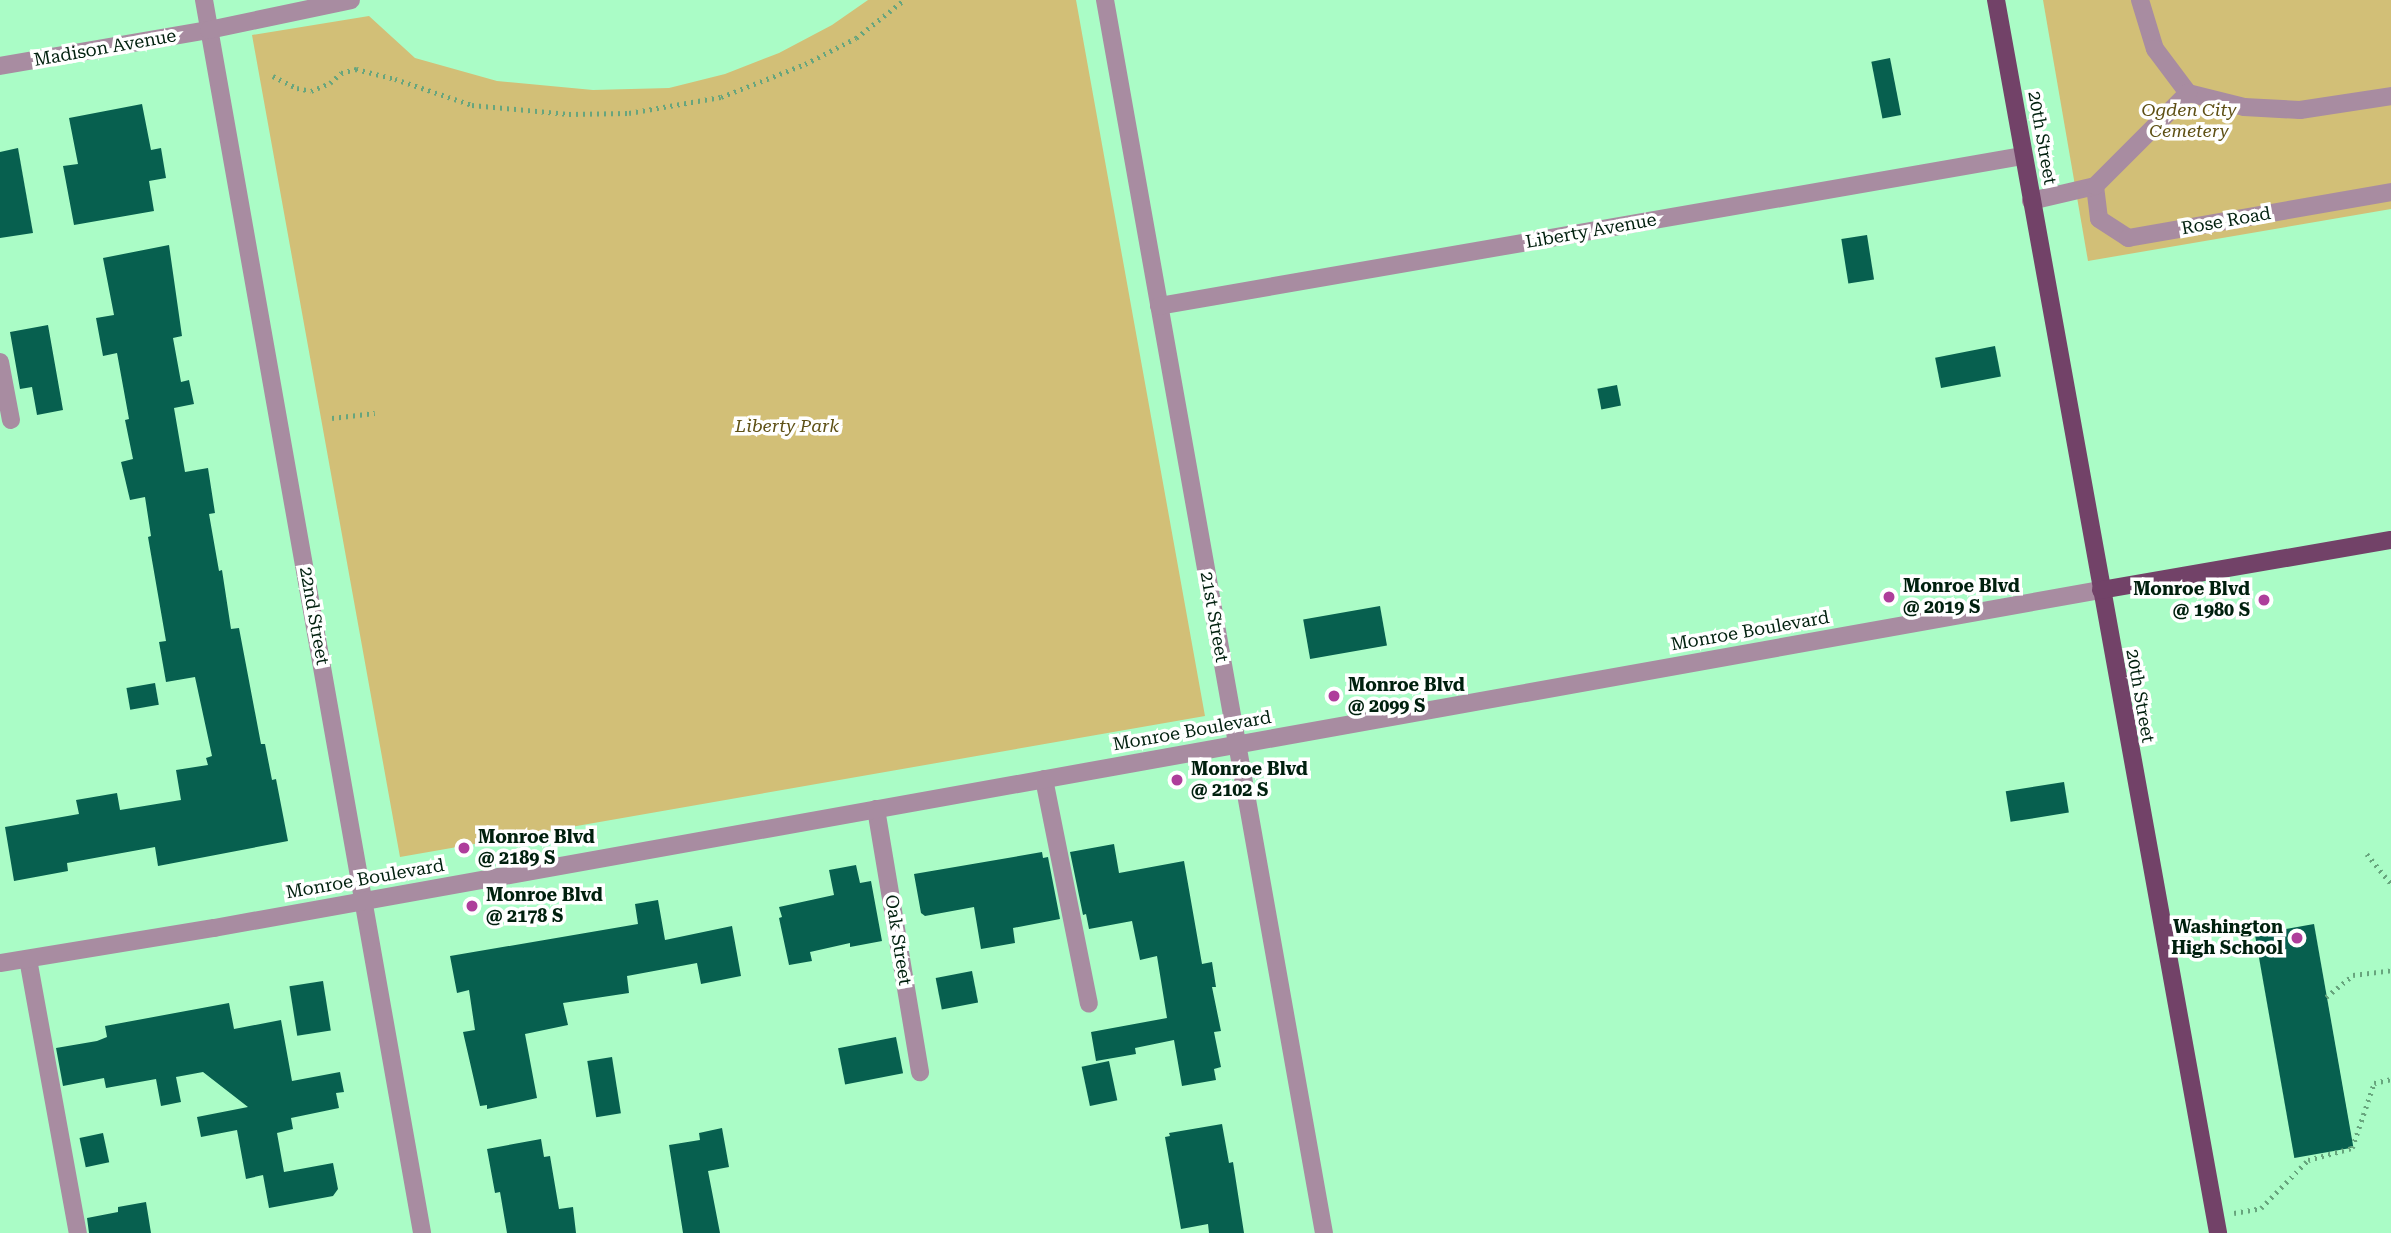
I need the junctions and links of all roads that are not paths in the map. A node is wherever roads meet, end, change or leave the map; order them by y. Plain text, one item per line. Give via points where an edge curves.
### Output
1 (204, 0) edge
2 (351, 0) edge
3 (1105, 0) edge
4 (1996, 0) edge
5 (2140, 0) edge
6 (322, 3) edge
7 (209, 30) junction
8 (0, 66) edge
9 (2188, 93) junction
10 (2391, 96) edge
11 (2023, 156) junction
12 (2095, 186) junction
13 (2391, 192) edge
14 (2031, 201) junction
15 (1159, 306) junction
16 (0, 362) edge
17 (11, 420) dead end
18 (2391, 540) edge
19 (2101, 590) junction
20 (1236, 744) junction
21 (1044, 779) junction
22 (876, 809) junction
23 (365, 900) junction
24 (27, 958) junction
25 (0, 963) edge
26 (1089, 1004) dead end
27 (920, 1072) dead end
28 (2216, 1225) edge
29 (78, 1233) edge
30 (422, 1233) edge
31 (1324, 1233) edge

1 - 7 street, 22nd Street
2 - 6 street, Madison Avenue
3 - 15 street, 21st Street
4 - 11 main road, 20th Street
5 - 9 street via 2155,49
6 - 7 street, Madison Avenue
7 - 8 street, Madison Avenue
7 - 23 street, 22nd Street
9 - 10 street via 2244,107 2300,110
9 - 12 street
11 - 14 main road, 20th Street
11 - 15 street, Liberty Avenue
12 - 13 street, Rose Road via 2099,219 2128,238
12 - 14 street
14 - 19 main road, 20th Street
15 - 20 street, 21st Street
16 - 17 street
18 - 19 main road, Monroe Boulevard
19 - 20 street, Monroe Boulevard
19 - 28 main road, 20th Street
20 - 21 street, Monroe Boulevard
20 - 31 street, 21st Street
21 - 22 street, Monroe Boulevard
21 - 26 street
22 - 23 street, Monroe Boulevard
22 - 27 street, Oak Street
23 - 24 street, Monroe Boulevard
23 - 30 street, 22nd Street
24 - 25 street, Monroe Boulevard
24 - 29 street

